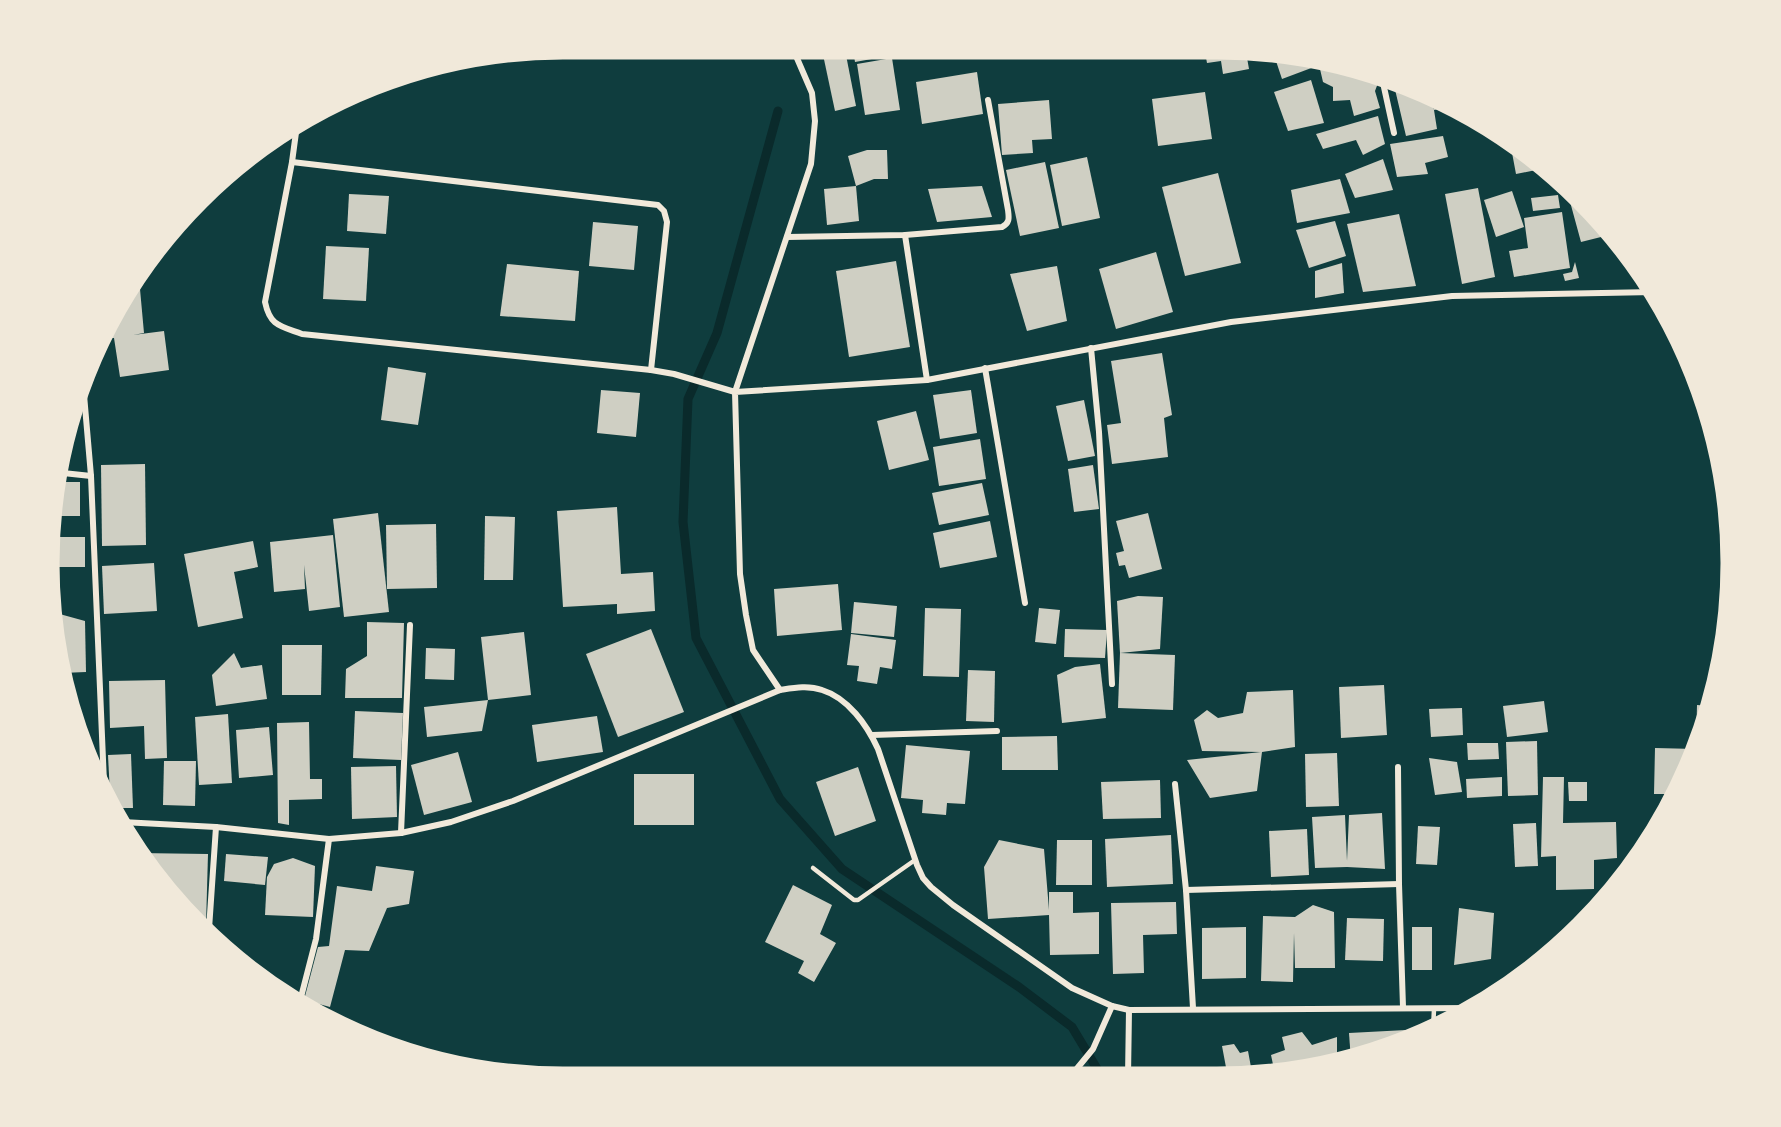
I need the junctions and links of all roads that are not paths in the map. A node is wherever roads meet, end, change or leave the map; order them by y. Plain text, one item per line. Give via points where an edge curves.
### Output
1 (798, 58) edge
2 (1384, 86) edge
3 (988, 100) dead end
4 (1394, 133) dead end
5 (296, 136) edge
6 (292, 162) junction
7 (905, 235) junction
8 (787, 237) junction
9 (1643, 292) edge
10 (1091, 348) junction
11 (985, 368) junction
12 (651, 370) junction
13 (927, 380) junction
14 (735, 392) junction
15 (85, 402) edge
16 (67, 473) edge
17 (91, 476) junction
18 (1025, 603) dead end
19 (410, 625) dead end
20 (1112, 684) dead end
21 (780, 690) junction
22 (997, 731) dead end
23 (872, 735) junction
24 (1398, 767) dead end
25 (103, 771) edge
26 (1175, 784) dead end
27 (130, 822) edge
28 (216, 827) junction
29 (401, 833) junction
30 (329, 839) junction
31 (915, 860) junction
32 (813, 868) dead end
33 (1399, 884) junction
34 (1186, 890) junction
35 (209, 924) edge
36 (302, 995) edge
37 (1112, 1006) junction
38 (1403, 1007) junction
39 (1192, 1008) junction
40 (1456, 1008) edge
41 (1434, 1009) junction
42 (1129, 1010) junction
43 (1434, 1019) edge
44 (1078, 1068) edge
45 (1128, 1068) edge

1 - 8 street via 812,93 814,121 811,164
2 - 4 street
3 - 7 street via 1009,221 1002,227
5 - 6 street
6 - 12 street via 658,205 667,222
6 - 12 street via 265,302 274,324 302,334
7 - 8 street
7 - 13 street
8 - 14 street
9 - 10 street via 1452,296 1231,322
10 - 11 street
10 - 20 street
11 - 13 street
11 - 18 street
12 - 14 street
13 - 14 street
14 - 21 street via 741,584 753,650
15 - 17 street
16 - 17 street
17 - 25 street
19 - 29 street
21 - 23 street via 822,690 845,703
21 - 29 street via 513,801 451,822
22 - 23 street
23 - 31 street
24 - 33 street
26 - 34 street
27 - 28 street
28 - 30 street
28 - 35 street
29 - 30 street
30 - 36 street via 316,939
31 - 32 lane via 854,900
31 - 37 street via 923,878 953,905 1072,988
33 - 34 street
33 - 38 street
34 - 39 street
37 - 42 street
37 - 44 street via 1094,1049
38 - 39 street
38 - 41 street
39 - 42 street
40 - 41 street
41 - 43 lane
42 - 45 street

